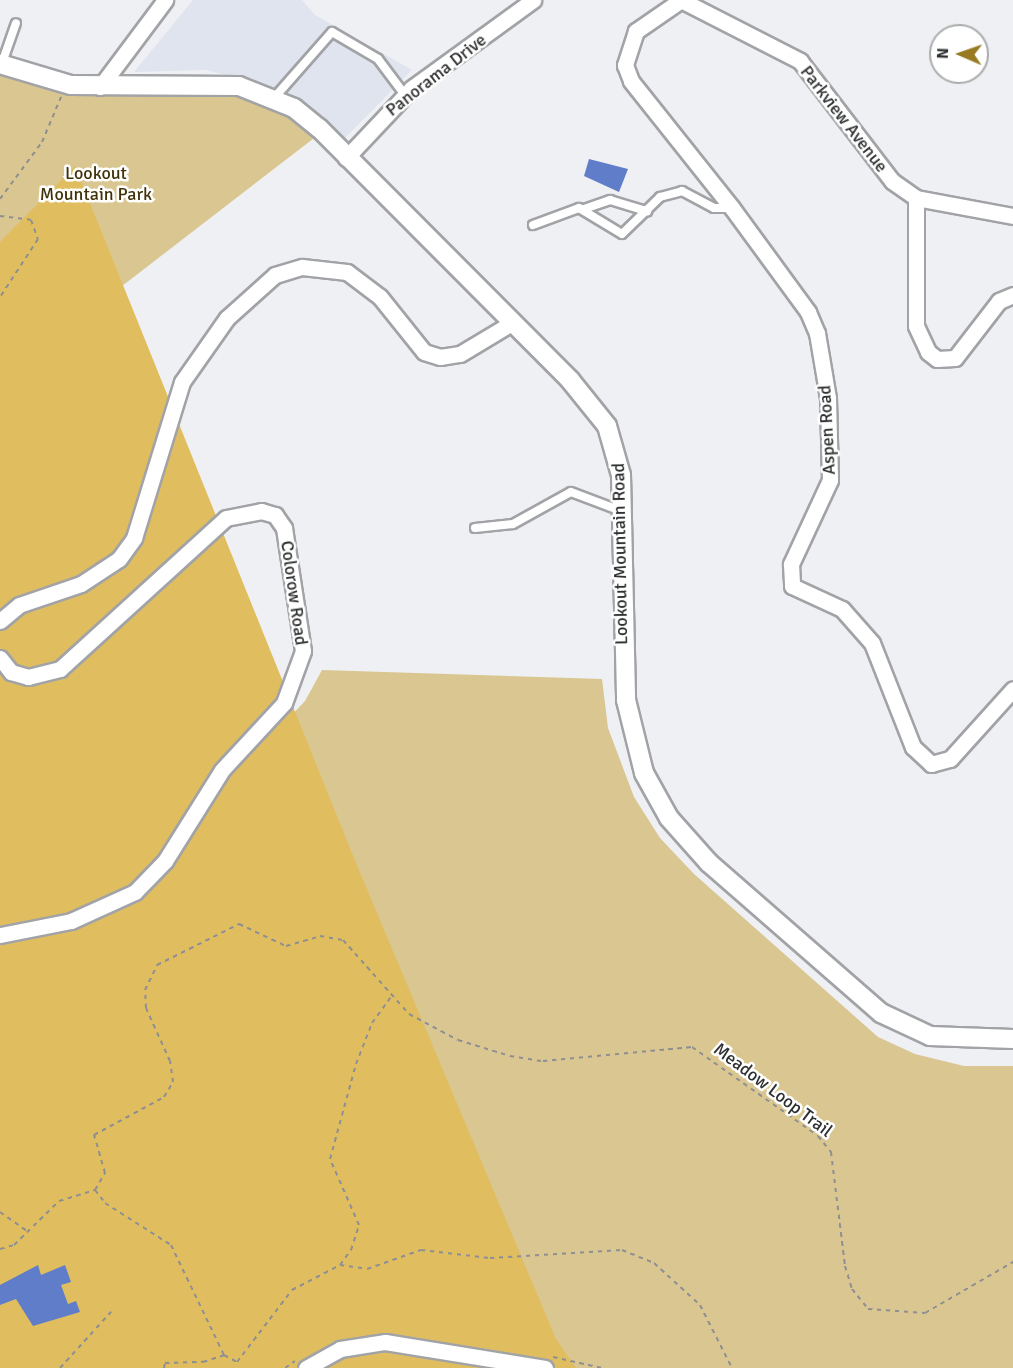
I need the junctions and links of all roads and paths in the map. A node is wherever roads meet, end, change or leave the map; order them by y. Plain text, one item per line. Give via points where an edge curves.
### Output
1 (165, 0) edge
2 (533, 0) edge
3 (681, 0) edge
4 (16, 23) dead end
5 (1, 65) edge
6 (100, 87) junction
7 (63, 94) dead end
8 (405, 95) junction
9 (274, 98) junction
10 (346, 158) junction
11 (916, 198) junction
12 (0, 199) edge
13 (732, 208) junction
14 (584, 209) junction
15 (647, 211) junction
16 (0, 216) edge
17 (1013, 216) edge
18 (533, 225) dead end
19 (1013, 295) edge
20 (0, 297) edge
21 (510, 324) junction
22 (621, 511) junction
23 (475, 528) dead end
24 (0, 621) edge
25 (0, 658) edge
26 (1013, 689) edge
27 (0, 935) edge
28 (392, 995) junction
29 (1013, 1039) edge
30 (95, 1190) junction
31 (0, 1212) edge
32 (26, 1230) junction
33 (0, 1249) edge
34 (1013, 1262) edge
35 (340, 1265) junction
36 (111, 1312) dead end
37 (224, 1355) junction
38 (60, 1368) edge
39 (164, 1368) edge
40 (306, 1368) edge
41 (545, 1368) edge
42 (732, 1368) edge

1 - 6 street
2 - 8 street, Panorama Drive
3 - 11 street, Parkview Avenue via 800,61 892,181
3 - 13 street, Aspen Road via 636,31 625,64 631,81
4 - 5 lane
5 - 6 street, Lookout Mountain Road via 70,86
6 - 9 street, Lookout Mountain Road via 212,84
7 - 12 path via 42,142
8 - 9 lane via 378,59 332,32
8 - 10 street, Panorama Drive
9 - 10 street, Lookout Mountain Road via 320,128
10 - 21 street, Lookout Mountain Road
11 - 17 street, Parkview Avenue
11 - 19 street via 916,326 928,352 937,359 955,358 999,301
13 - 15 lane via 714,208 682,191 660,197
13 - 26 street, Aspen Road via 808,312 828,398 830,480 791,564 792,586 842,609 872,643 913,747 931,764 950,759
14 - 15 lane via 610,200
14 - 15 lane via 622,234
14 - 18 lane
16 - 20 path via 32,220 38,239
21 - 22 street, Lookout Mountain Road via 570,380 607,426 621,475
21 - 24 street via 460,354 440,357 423,352 380,297 347,272 302,267 275,275 227,318 182,382 134,538 119,559 81,584 19,605
22 - 23 lane via 571,492 513,524
22 - 29 street, Lookout Mountain Road via 626,700 644,773 669,818 709,863 881,1012 930,1036
25 - 27 street, Colorow Road via 11,672 28,677 60,669 226,518 261,510 275,515 284,528 303,651 284,703 222,770 165,861 135,892 82,917
28 - 30 path via 343,940 320,936 286,946 239,924 157,965 145,990 146,1008 170,1060 173,1082 165,1097 94,1135 105,1173
28 - 34 path, Meadow Loop Trail via 409,1014 450,1036 521,1059 682,1045 699,1052 818,1136 831,1152 845,1266 852,1288 868,1309 925,1313
28 - 35 path via 372,1023 356,1064 330,1159 359,1225
30 - 32 path via 59,1201
30 - 37 path via 105,1203 171,1245
31 - 32 path
32 - 33 path via 14,1245
35 - 37 path via 292,1290 237,1362
35 - 42 path via 367,1269 427,1250 490,1258 598,1248 632,1252 663,1270 700,1305
36 - 38 path
37 - 39 path via 203,1362 165,1363
40 - 41 street via 340,1350 385,1342

